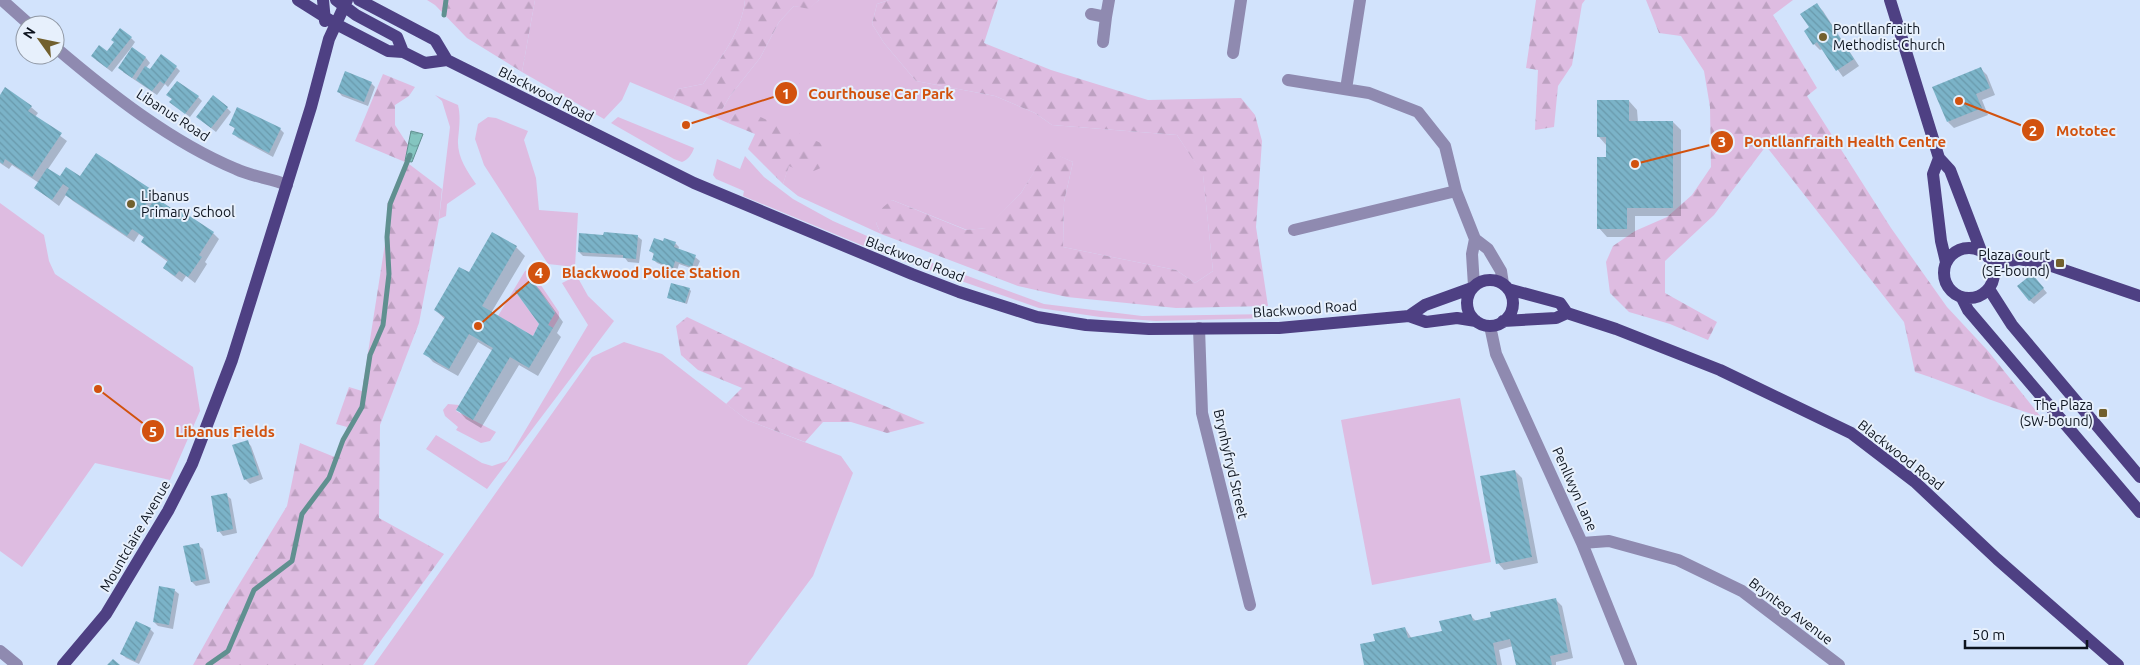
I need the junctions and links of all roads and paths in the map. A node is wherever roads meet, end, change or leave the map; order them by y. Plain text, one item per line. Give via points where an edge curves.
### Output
1 (2, 0) edge
2 (298, 0) edge
3 (323, 0) edge
4 (359, 0) edge
5 (1109, 0) edge
6 (1241, 0) edge
7 (1360, 0) edge
8 (1890, 0) edge
9 (342, 2) edge
10 (1091, 14) dead end
11 (19, 15) edge
12 (324, 16) junction
13 (1106, 17) junction
14 (336, 24) junction
15 (328, 39) junction
16 (1103, 42) dead end
17 (403, 52) junction
18 (1233, 53) dead end
19 (65, 56) edge
20 (447, 60) junction
21 (1288, 80) dead end
22 (1346, 90) junction
23 (1939, 158) junction
24 (287, 184) junction
25 (1456, 191) junction
26 (1294, 230) dead end
27 (1475, 239) junction
28 (1982, 251) junction
29 (1946, 262) junction
30 (1993, 264) junction
31 (1473, 286) junction
32 (1506, 286) junction
33 (1989, 289) junction
34 (2140, 296) edge
35 (1962, 298) junction
36 (1567, 313) junction
37 (1409, 316) junction
38 (1476, 321) junction
39 (1503, 321) junction
40 (1490, 326) junction
41 (1199, 328) junction
42 (2140, 477) edge
43 (2140, 512) edge
44 (1582, 543) junction
45 (1250, 605) dead end
46 (0, 651) edge
47 (17, 665) edge
48 (63, 665) edge
49 (1631, 665) edge
50 (1839, 665) edge
51 (2118, 665) edge

1 - 11 street
2 - 12 main road
3 - 12 main road
4 - 20 main road via 435,40
5 - 13 street
6 - 18 street
7 - 22 street
8 - 23 main road
9 - 14 main road
9 - 17 main road via 397,37
10 - 13 street
12 - 14 main road
12 - 15 main road
13 - 16 street
14 - 15 main road
14 - 17 main road via 388,51
15 - 24 main road
17 - 20 main road via 425,63
19 - 24 street, Libanus Road via 97,83 188,145 234,169
20 - 41 main road, Blackwood Road via 667,171 838,245 959,292 1037,317 1086,325
21 - 22 street
22 - 25 street via 1368,92 1418,112 1445,146
23 - 28 main road via 1950,170
23 - 29 main road via 1933,174
24 - 48 main road, Mountclaire Avenue via 232,360 188,472 106,614
25 - 26 street
25 - 27 street
27 - 31 street
27 - 32 street via 1488,249
28 - 29 main road via 1962,249
28 - 30 main road
29 - 35 main road via 1944,280 1954,294
30 - 33 main road via 1995,273
30 - 34 main road via 2019,259 2046,264
31 - 32 main road via 1485,280
31 - 37 main road, Blackwood Road via 1424,305
31 - 38 main road via 1468,294 1468,309
32 - 36 main road, Blackwood Road via 1560,303
32 - 39 main road via 1512,297 1512,306
33 - 35 main road via 1983,295
33 - 42 main road via 2012,325
35 - 43 main road via 1968,310
36 - 39 main road via 1556,318
36 - 51 main road, Blackwood Road via 1720,370 1851,433 1916,482 1997,559
37 - 38 main road, Blackwood Road via 1426,322 1457,318
37 - 41 main road, Blackwood Road via 1278,328
38 - 40 main road
39 - 40 main road
40 - 44 street, Penllwyn Lane via 1496,354
41 - 45 street, Brynhyfryd Street via 1202,414
44 - 49 street, Penllwyn Lane
44 - 50 street, Brynteg Avenue via 1609,541 1678,560 1742,591
46 - 47 street

